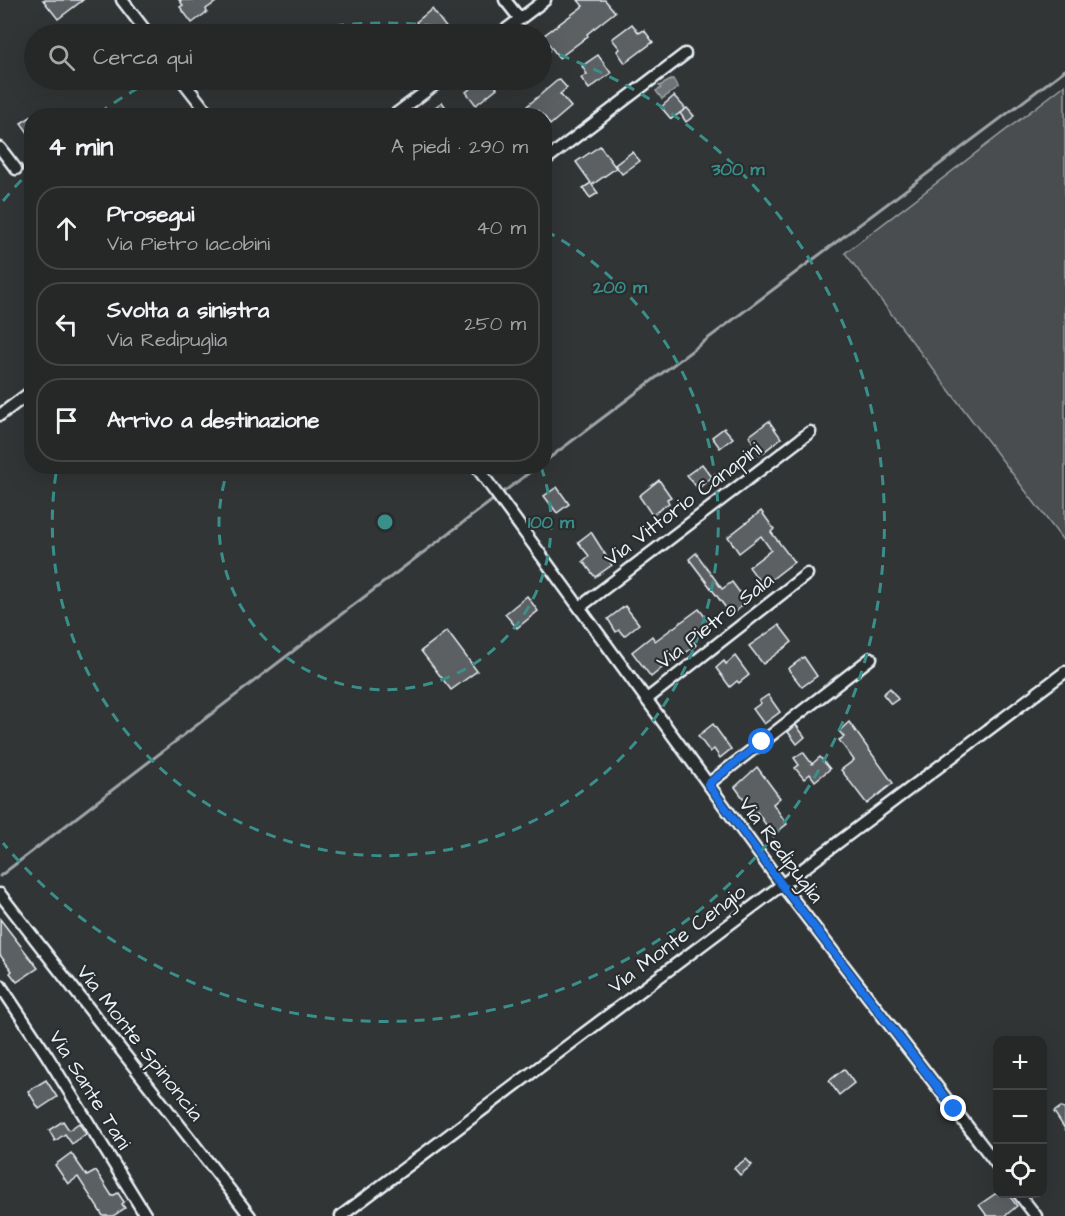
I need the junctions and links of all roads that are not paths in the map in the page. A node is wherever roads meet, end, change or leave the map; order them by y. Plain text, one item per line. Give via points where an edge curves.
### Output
1 (122, 0) edge
2 (505, 0) edge
3 (545, 0) edge
4 (520, 20) junction
5 (140, 24) edge
6 (514, 24) edge
7 (684, 54) dead end
8 (190, 90) edge
9 (428, 90) edge
10 (204, 108) edge
11 (404, 108) edge
12 (0, 148) edge
13 (552, 155) edge
14 (16, 169) dead end
15 (24, 397) edge
16 (0, 415) edge
17 (810, 432) dead end
18 (482, 474) edge
19 (807, 574) dead end
20 (580, 607) junction
21 (871, 658) dead end
22 (1065, 672) edge
23 (646, 699) junction
24 (708, 784) junction
25 (782, 885) junction
26 (1, 894) edge
27 (0, 985) edge
28 (993, 1159) edge
29 (1022, 1198) edge
30 (146, 1216) edge
31 (250, 1216) edge
32 (341, 1216) edge
33 (1036, 1216) edge

1 - 5 street
2 - 4 street
3 - 4 street
4 - 6 street
7 - 13 street
8 - 10 street
9 - 11 street
12 - 14 street
15 - 16 street
17 - 20 street, Via Vittorio Canapini
18 - 20 street, Via Redipuglia
19 - 23 street, Via Pietro Sala
20 - 23 street, Via Redipuglia
21 - 24 street
22 - 25 street, Via Monte Cengio
23 - 24 street, Via Redipuglia
24 - 25 street, Via Redipuglia
25 - 28 street, Via Redipuglia
25 - 32 street, Via Monte Cengio
26 - 31 street, Via Monte Spinoncia
27 - 30 street, Via Sante Tani
29 - 33 street

